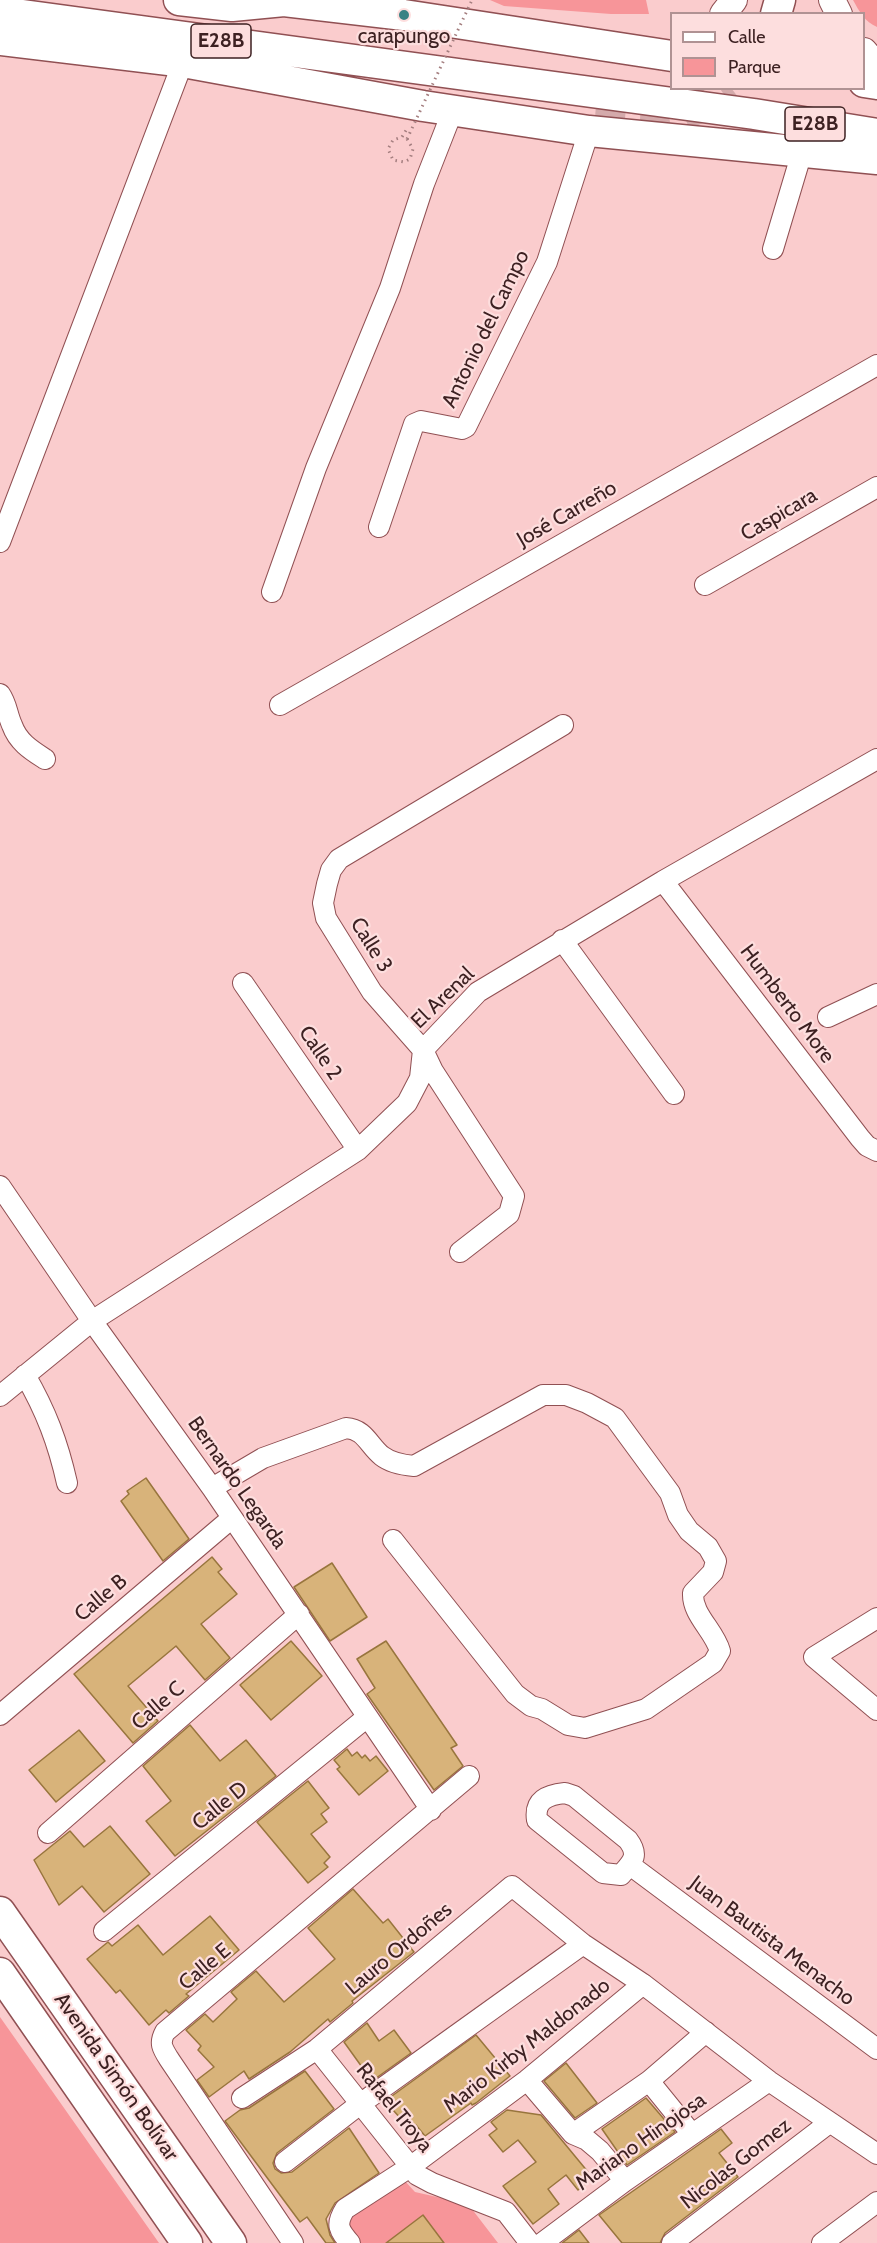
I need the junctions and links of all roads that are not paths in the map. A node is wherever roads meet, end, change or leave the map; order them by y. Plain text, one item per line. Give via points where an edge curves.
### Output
1 (179, 0) edge
2 (734, 0) edge
3 (293, 1) edge
4 (0, 12) edge
5 (725, 12) edge
6 (0, 40) edge
7 (670, 43) edge
8 (640, 52) junction
9 (865, 52) edge
10 (670, 56) edge
11 (183, 62) junction
12 (877, 66) edge
13 (453, 110) junction
14 (591, 124) junction
15 (877, 134) edge
16 (802, 152) junction
17 (877, 159) edge
18 (773, 249) dead end
19 (877, 365) edge
20 (877, 487) edge
21 (379, 527) dead end
22 (0, 542) edge
23 (705, 585) dead end
24 (272, 592) dead end
25 (0, 694) edge
26 (280, 705) dead end
27 (562, 725) dead end
28 (45, 759) dead end
29 (877, 759) edge
30 (663, 880) junction
31 (562, 940) junction
32 (243, 983) dead end
33 (877, 994) edge
34 (828, 1017) dead end
35 (423, 1050) junction
36 (674, 1094) dead end
37 (358, 1150) junction
38 (877, 1151) edge
39 (0, 1186) edge
40 (460, 1252) dead end
41 (92, 1321) junction
42 (25, 1375) junction
43 (0, 1396) edge
44 (67, 1483) dead end
45 (212, 1488) junction
46 (232, 1518) junction
47 (393, 1540) dead end
48 (299, 1614) junction
49 (877, 1618) edge
50 (877, 1710) edge
51 (0, 1715) edge
52 (366, 1718) junction
53 (469, 1776) dead end
54 (431, 1810) junction
55 (48, 1833) dead end
56 (634, 1868) junction
57 (0, 1912) edge
58 (104, 1931) dead end
59 (583, 1944) junction
60 (0, 1973) edge
61 (643, 1984) junction
62 (706, 2032) junction
63 (317, 2049) junction
64 (877, 2049) edge
65 (527, 2079) junction
66 (649, 2081) junction
67 (769, 2081) junction
68 (242, 2098) dead end
69 (360, 2104) junction
70 (829, 2123) junction
71 (573, 2134) junction
72 (692, 2134) junction
73 (877, 2154) edge
74 (285, 2162) dead end
75 (410, 2167) junction
76 (625, 2181) junction
77 (877, 2202) edge
78 (188, 2243) edge
79 (231, 2243) edge
80 (293, 2243) edge
81 (350, 2243) edge
82 (530, 2243) edge
83 (542, 2243) edge
84 (672, 2243) edge
85 (822, 2243) edge

1 - 3 highway, E28B via 232,6
2 - 5 main road
3 - 8 highway, E28B
4 - 15 highway, E28B
6 - 11 highway
7 - 8 main road
8 - 10 highway, E28B
9 - 12 main road
11 - 13 highway
11 - 14 highway via 358,80
11 - 22 street
13 - 14 highway
13 - 24 street via 390,288 316,468
14 - 16 highway
14 - 21 street, Antonio del Campo via 547,262 466,427 421,421 414,424
16 - 17 highway
16 - 18 street
19 - 26 street, José Carreño
20 - 23 street, Caspicara
25 - 28 street via 24,746
27 - 35 street, Calle 3 via 339,859 331,870 323,903 326,918 372,992
29 - 30 street, El Arenal
30 - 31 street, El Arenal
30 - 38 street, Humberto More via 853,1129 867,1146
31 - 35 street, El Arenal via 478,992
31 - 36 street
32 - 37 street, Calle 2
33 - 34 street
35 - 37 street, El Arenal via 420,1078 407,1103
35 - 40 street, Calle 3 via 514,1196 509,1214
37 - 41 street, El Arenal
39 - 41 street, Bernardo Legarda
41 - 42 street, El Arenal
41 - 45 street, Bernardo Legarda
42 - 43 street, El Arenal
42 - 44 street via 58,1443
45 - 46 street, Bernardo Legarda
45 - 47 street via 263,1458 346,1428 363,1434 387,1460 414,1466 543,1395 566,1395 615,1418 670,1493 689,1531 708,1547 716,1561 713,1572 693,1593 693,1605 717,1639 720,1651 713,1663 646,1709 585,1728 567,1725 515,1694
46 - 48 street, Bernardo Legarda
46 - 51 street, Calle B
48 - 52 street, Bernardo Legarda
48 - 55 street, Calle C
49 - 50 street via 814,1657
52 - 54 street, Bernardo Legarda
52 - 58 street, Calle D
53 - 54 street, Calle E
54 - 80 street, Calle E via 165,2032 161,2040 161,2047
56 - 56 street via 621,1875 603,1873 537,1820 538,1803 553,1795 574,1796 628,1840 634,1848
56 - 64 street, Juan Bautista Menacho
57 - 79 highway, Avenida Simón Bolívar
59 - 61 street
59 - 63 street, Lauro Ordoñes via 512,1886
59 - 69 street
60 - 78 highway, Avenida Simón Bolívar
61 - 62 street
61 - 65 street, Mario Kirby Maldonado
62 - 66 street
62 - 67 street
63 - 68 street, Lauro Ordoñes
63 - 69 street, Rafael Troya
65 - 71 street
65 - 75 street, Mario Kirby Maldonado
66 - 71 street
66 - 72 street
67 - 70 street
67 - 72 street, Mariano Hinojosa
69 - 74 street
69 - 75 street, Rafael Troya
70 - 73 street
70 - 84 street, Nicolas Gomez
71 - 76 street via 600,2151
72 - 76 street, Mariano Hinojosa
75 - 81 street, Mario Kirby Maldonado via 345,2209 339,2218 340,2230
75 - 82 street, Rafael Troya via 432,2183 506,2212
76 - 83 street, Mariano Hinojosa
77 - 85 street

